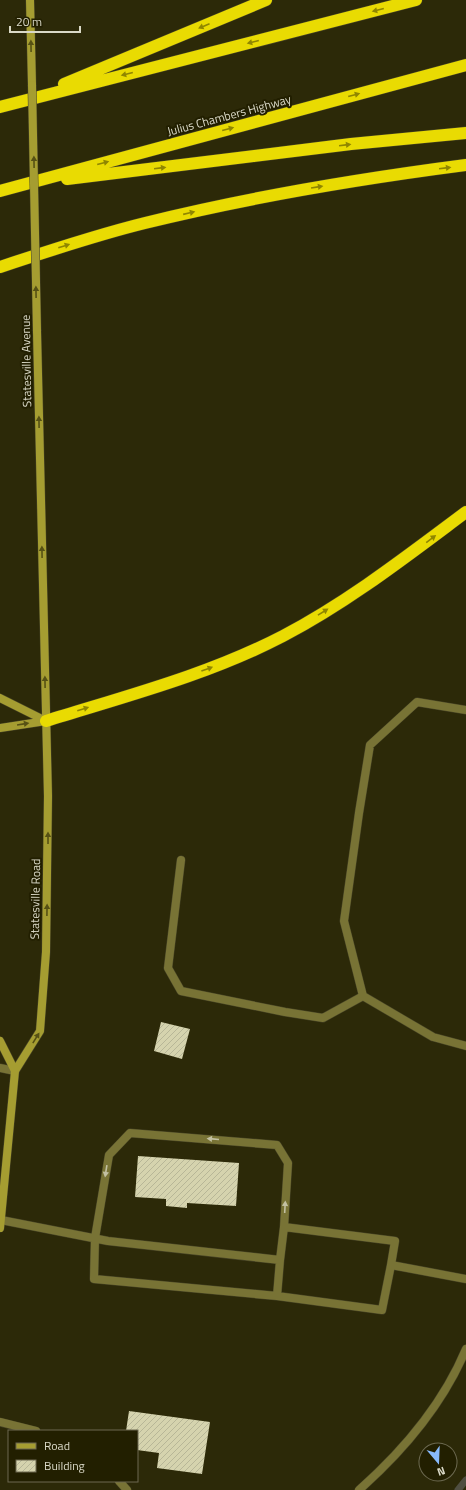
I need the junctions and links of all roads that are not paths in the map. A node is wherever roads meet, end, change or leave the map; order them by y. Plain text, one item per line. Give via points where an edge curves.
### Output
1 (30, 0) edge
2 (266, 0) edge
3 (416, 0) edge
4 (466, 65) edge
5 (24, 101) junction
6 (0, 107) edge
7 (466, 133) edge
8 (466, 165) edge
9 (24, 184) junction
10 (0, 191) edge
11 (0, 267) edge
12 (466, 512) edge
13 (0, 698) edge
14 (466, 710) edge
15 (46, 721) junction
16 (0, 728) edge
17 (181, 860) dead end
18 (363, 996) junction
19 (0, 1041) edge
20 (466, 1046) edge
21 (0, 1068) edge
22 (15, 1071) junction
23 (3, 1169) edge
24 (0, 1224) edge
25 (284, 1227) junction
26 (95, 1238) junction
27 (280, 1260) junction
28 (390, 1265) junction
29 (466, 1279) edge
30 (277, 1296) junction
31 (466, 1349) edge
32 (0, 1422) edge
33 (32, 1430) edge
34 (120, 1482) edge
35 (127, 1490) edge
36 (358, 1490) edge

15 -> 1 main road, Statesville Avenue, bridge
2 -> 5 highway
3 -> 5 highway
9 -> 4 highway, Julius Chambers Highway
5 - 6 highway
9 -> 7 highway via 343,145
11 -> 8 highway via 82,240 220,206 303,189
9 - 10 highway, Julius Chambers Highway
15 -> 12 highway via 209,669 282,636 366,585
13 - 15 main road
14 - 18 street via 417,702 370,745 344,921
16 -> 15 main road
22 -> 15 main road, Statesville Road via 40,1031 48,877
17 - 18 street via 168,968 181,991 323,1018
18 - 20 street via 433,1037
19 - 22 main road
21 - 22 street
22 - 23 main road, Statesville Road
23 - 24 main road, Statesville Road
24 - 26 street
25 -> 26 street via 288,1163 277,1145 130,1133 109,1155
25 - 27 street
25 - 28 street via 394,1242
26 - 27 street
26 - 30 street via 94,1279
27 - 30 street
28 - 29 street
28 - 30 street via 382,1310
31 - 36 street via 428,1415 383,1469
32 - 33 street
34 - 35 street

